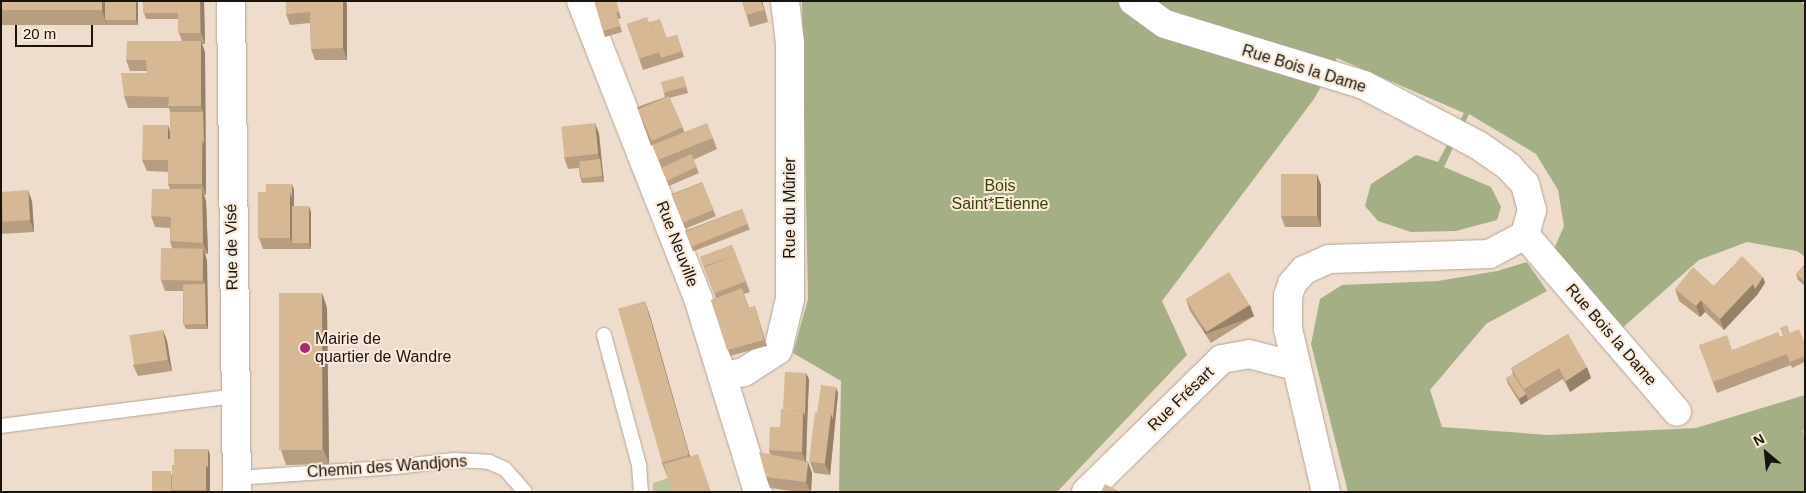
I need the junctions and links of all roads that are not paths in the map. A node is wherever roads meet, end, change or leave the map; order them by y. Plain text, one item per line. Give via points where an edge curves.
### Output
1 (231, 1) edge
2 (581, 1) edge
3 (785, 1) edge
4 (1133, 1) edge
5 (1525, 235) junction
6 (604, 335) dead end
7 (1295, 366) junction
8 (722, 376) junction
9 (234, 396) junction
10 (1677, 412) dead end
11 (1, 426) edge
12 (236, 485) edge
13 (525, 492) edge
14 (641, 492) edge
15 (758, 492) edge
16 (1086, 492) edge
17 (1326, 492) edge

1 - 9 street, Rue de Visé
2 - 8 street, Rue Neuville via 671,228
3 - 8 street, Rue du Mûrier via 790,43 790,299 778,350 744,372
4 - 5 street, Rue Bois la Dame via 1165,24 1364,85 1478,145 1526,184 1532,210
5 - 7 street via 1490,254 1329,259 1304,270 1292,284 1288,296 1288,329
5 - 10 street, Rue Bois la Dame
6 - 14 lane via 639,465
7 - 16 street, Rue Frésart via 1249,354 1222,358
7 - 17 street
8 - 15 street, Rue Neuville
9 - 11 lane
9 - 12 street, Rue de Visé
12 - 13 lane, Chemin des Wandjons via 455,460 497,465 505,469

